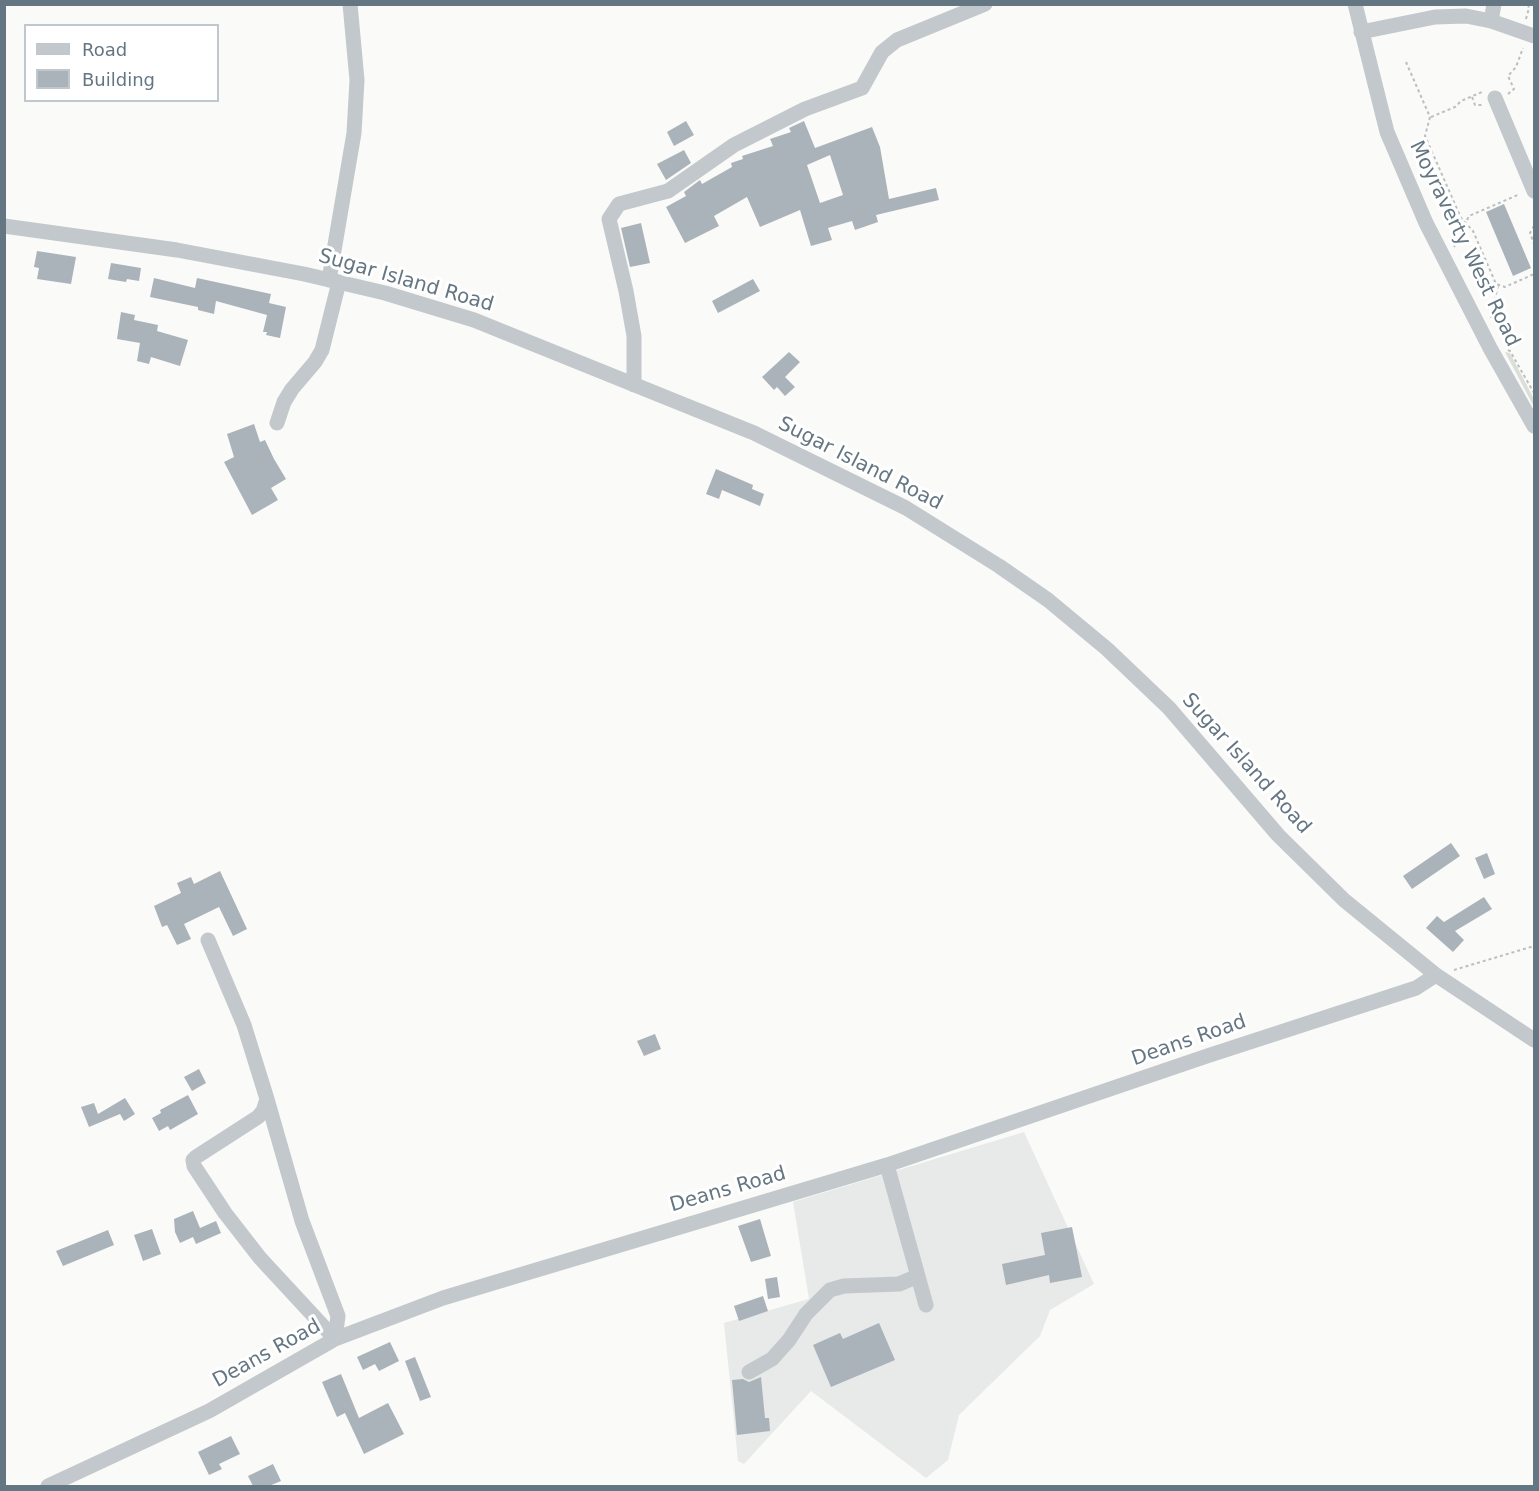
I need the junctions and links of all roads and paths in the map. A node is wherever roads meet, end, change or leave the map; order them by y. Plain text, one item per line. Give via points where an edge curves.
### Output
1 (350, 4) edge
2 (985, 4) edge
3 (1355, 4) edge
4 (1494, 4) edge
5 (1534, 6) edge
6 (1529, 8) dead end
7 (1491, 21) junction
8 (1361, 32) junction
9 (1531, 35) edge
10 (1406, 62) dead end
11 (1495, 97) junction
12 (1430, 117) junction
13 (1534, 190) edge
14 (1466, 223) junction
15 (4, 226) edge
16 (1534, 226) edge
17 (1534, 244) edge
18 (1443, 257) junction
19 (1534, 274) edge
20 (334, 281) junction
21 (1498, 285) junction
22 (1483, 333) junction
23 (634, 385) junction
24 (276, 423) dead end
25 (1534, 426) edge
26 (208, 940) dead end
27 (1534, 946) edge
28 (1436, 975) junction
29 (1534, 1040) edge
30 (267, 1099) junction
31 (887, 1165) junction
32 (918, 1276) junction
33 (926, 1305) dead end
34 (335, 1339) junction
35 (749, 1372) dead end
36 (48, 1486) edge

1 - 20 street via 357,80 354,133
2 - 23 street via 897,40 882,52 862,88 805,109 734,146 668,191 619,204 609,219 634,336
3 - 8 street, Moyraverty West Road
4 - 7 street
5 - 6 path
7 - 8 street via 1436,16
7 - 9 street
8 - 18 street, Moyraverty West Road via 1387,132
9 - 11 path via 1508,76 1514,89
10 - 12 path
11 - 12 path via 1461,101
11 - 13 street
12 - 14 path via 1425,136
13 - 14 path via 1469,216
14 - 18 path
14 - 21 path
15 - 20 street, Sugar Island Road via 177,250
16 - 17 path via 1530,233
18 - 22 street, Moyraverty West Road
19 - 21 path via 1504,287
20 - 23 street, Sugar Island Road via 474,320
20 - 24 street via 322,350 292,389
21 - 22 path via 1491,319
22 - 25 street, Moyraverty West Road
23 - 28 street, Sugar Island Road via 754,433 906,508 1048,600 1169,708 1278,835 1344,900
26 - 30 street via 244,1025
27 - 28 path
28 - 29 street, Sugar Island Road
28 - 31 street, Deans Road via 1416,988
30 - 34 street via 302,1221 338,1316
30 - 34 street via 258,1117 196,1157 194,1166 260,1258
31 - 32 street
31 - 34 street, Deans Road via 443,1298
32 - 33 street
32 - 35 street via 900,1284 830,1290 772,1359
34 - 36 street, Deans Road via 209,1411

